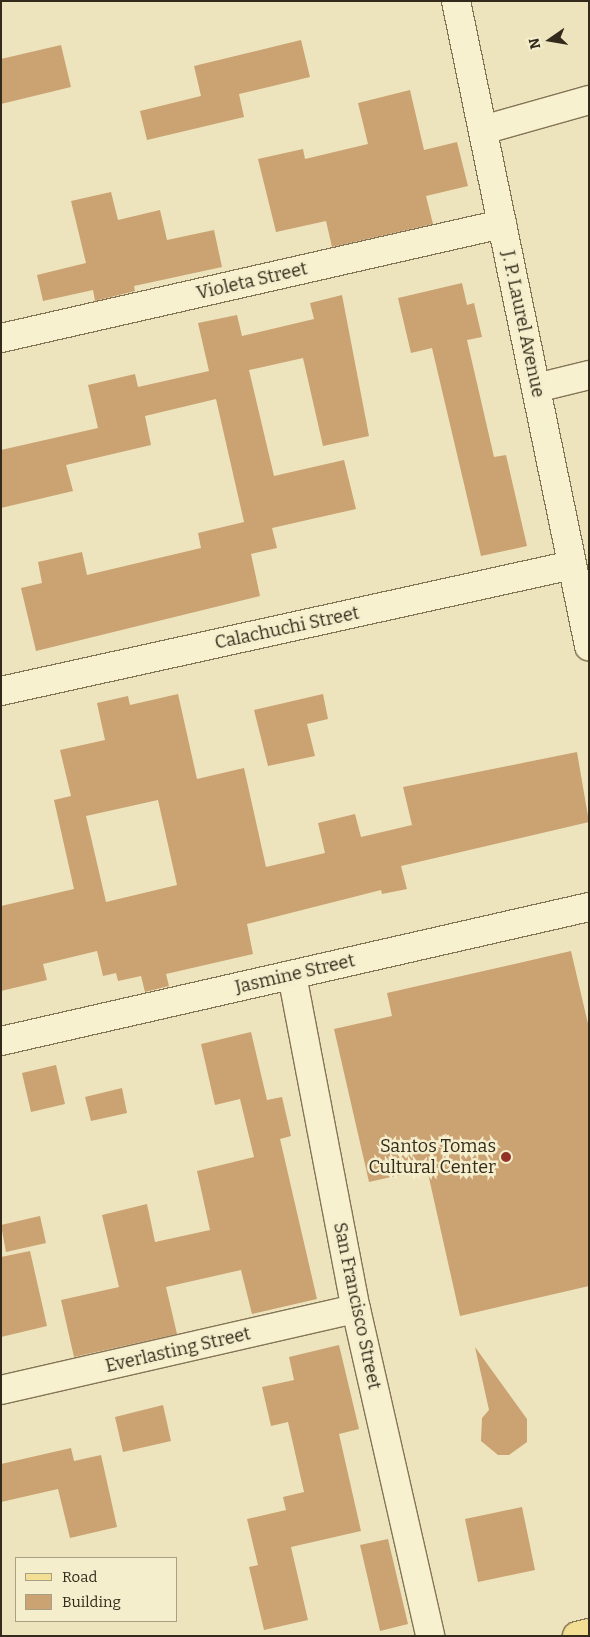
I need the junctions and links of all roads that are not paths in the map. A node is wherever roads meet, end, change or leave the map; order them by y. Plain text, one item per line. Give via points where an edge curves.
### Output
1 (456, 1) edge
2 (589, 100) edge
3 (483, 130) junction
4 (502, 224) junction
5 (1, 338) edge
6 (589, 376) edge
7 (536, 388) junction
8 (572, 565) junction
9 (589, 646) edge
10 (1, 691) edge
11 (589, 908) edge
12 (292, 975) junction
13 (1, 1041) edge
14 (356, 1309) junction
15 (1, 1390) edge
16 (589, 1633) edge
17 (430, 1636) edge
18 (577, 1636) edge

1 - 3 street, J. P. Laurel Avenue
2 - 3 street
3 - 4 street, J. P. Laurel Avenue
4 - 5 street, Violeta Street
4 - 7 street, J. P. Laurel Avenue
6 - 7 street
7 - 8 street, J. P. Laurel Avenue
8 - 9 street, J. P. Laurel Avenue
8 - 10 street, Calachuchi Street
11 - 12 street, Jasmine Street
12 - 13 street, Jasmine Street
12 - 14 street, San Francisco Street
14 - 15 street, Everlasting Street
14 - 17 street, San Francisco Street
16 - 18 main road

